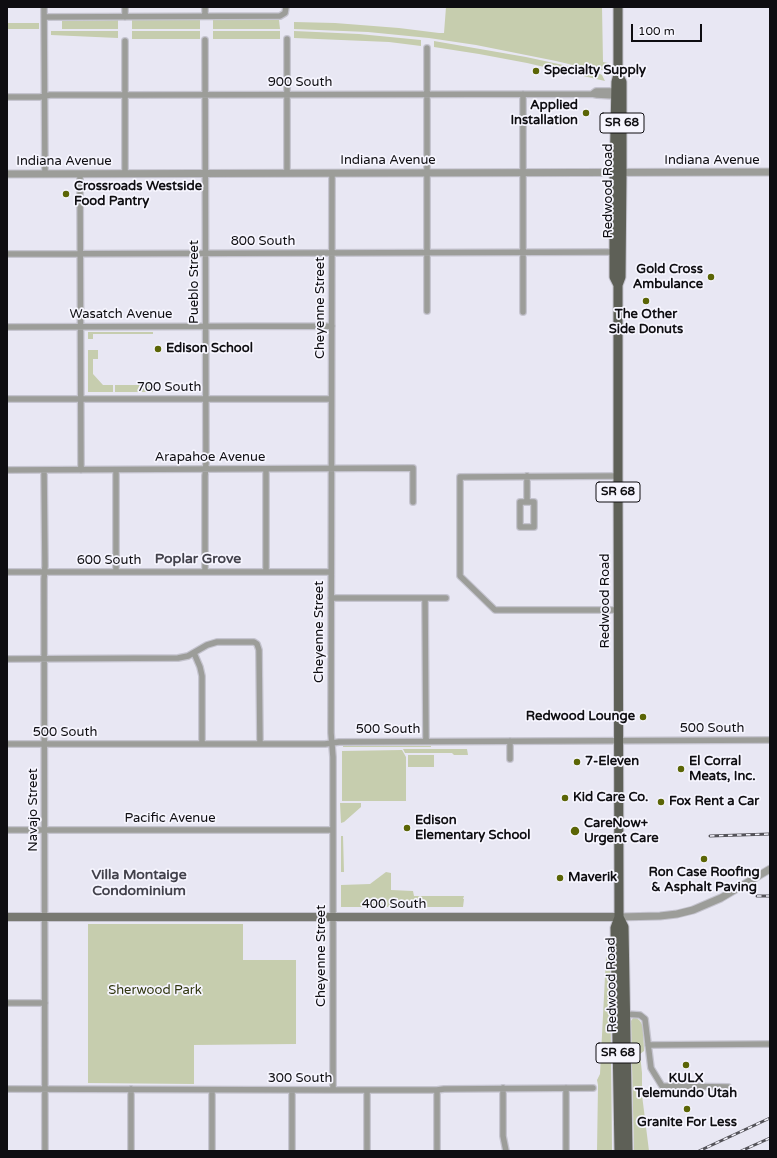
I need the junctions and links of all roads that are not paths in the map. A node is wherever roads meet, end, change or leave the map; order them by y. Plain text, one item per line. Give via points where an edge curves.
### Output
1 (44, 7) edge
2 (125, 7) edge
3 (205, 7) edge
4 (286, 7) edge
5 (618, 7) edge
6 (205, 16) junction
7 (44, 17) junction
8 (125, 17) junction
9 (287, 39) dead end
10 (205, 40) dead end
11 (125, 41) dead end
12 (427, 48) dead end
13 (618, 74) junction
14 (615, 93) junction
15 (287, 94) junction
16 (427, 94) junction
17 (523, 94) junction
18 (125, 95) junction
19 (206, 95) junction
20 (44, 96) junction
21 (7, 97) edge
22 (770, 172) edge
23 (332, 173) junction
24 (427, 173) junction
25 (523, 173) junction
26 (618, 173) junction
27 (7, 174) edge
28 (45, 174) junction
29 (80, 174) junction
30 (125, 174) junction
31 (206, 174) junction
32 (287, 174) junction
33 (523, 252) junction
34 (615, 252) junction
35 (332, 253) junction
36 (427, 253) junction
37 (7, 254) edge
38 (80, 254) junction
39 (206, 254) junction
40 (618, 285) junction
41 (427, 311) dead end
42 (523, 312) dead end
43 (80, 326) junction
44 (206, 326) junction
45 (332, 326) junction
46 (7, 327) edge
47 (7, 399) edge
48 (81, 399) junction
49 (206, 399) junction
50 (332, 399) junction
51 (266, 469) junction
52 (332, 469) junction
53 (7, 470) edge
54 (44, 470) junction
55 (81, 470) junction
56 (116, 470) junction
57 (206, 470) junction
58 (527, 476) junction
59 (618, 476) junction
60 (413, 502) dead end
61 (527, 502) junction
62 (7, 572) edge
63 (44, 572) junction
64 (116, 572) junction
65 (205, 572) junction
66 (266, 572) junction
67 (332, 572) junction
68 (332, 598) junction
69 (426, 598) junction
70 (446, 598) dead end
71 (619, 610) junction
72 (194, 653) junction
73 (7, 659) edge
74 (44, 659) junction
75 (770, 740) edge
76 (426, 741) junction
77 (510, 741) junction
78 (619, 741) junction
79 (333, 742) junction
80 (7, 744) edge
81 (45, 744) junction
82 (202, 744) junction
83 (260, 744) junction
84 (510, 759) dead end
85 (7, 830) edge
86 (45, 830) junction
87 (333, 830) junction
88 (770, 869) edge
89 (7, 917) edge
90 (45, 917) junction
91 (333, 917) junction
92 (619, 917) junction
93 (7, 1003) edge
94 (45, 1003) junction
95 (625, 1014) junction
96 (770, 1044) edge
97 (648, 1045) junction
98 (728, 1086) dead end
99 (503, 1088) junction
100 (566, 1088) junction
101 (593, 1088) dead end
102 (7, 1089) edge
103 (45, 1089) junction
104 (131, 1089) junction
105 (212, 1090) junction
106 (292, 1090) junction
107 (333, 1090) junction
108 (367, 1090) junction
109 (437, 1090) junction
110 (45, 1151) edge
111 (131, 1151) edge
112 (212, 1151) edge
113 (292, 1151) edge
114 (367, 1151) edge
115 (437, 1151) edge
116 (506, 1151) edge
117 (566, 1151) edge
118 (619, 1151) edge
119 (628, 1151) edge

1 - 7 street
2 - 8 street
3 - 6 street
4 - 6 street via 284,15 280,16
5 - 13 main road, Redwood Road / SR 68
6 - 8 street
7 - 8 street
7 - 20 street
9 - 15 street
10 - 19 street, Pueblo Street
11 - 18 street
12 - 16 street
13 - 14 main road, Redwood Road / SR 68
13 - 26 main road, Redwood Road / SR 68 via 622,82
14 - 17 street, 900 South via 596,91 592,94
14 - 26 main road, Redwood Road / SR 68
15 - 16 street, 900 South
15 - 19 street, 900 South
15 - 32 street
16 - 17 street, 900 South
16 - 24 street
17 - 25 street
18 - 19 street, 900 South
18 - 20 street, 900 South
18 - 30 street
19 - 31 street, Pueblo Street
20 - 21 street, 900 South
20 - 28 street
22 - 26 street, Indiana Avenue
23 - 24 street, Indiana Avenue
23 - 32 street, Indiana Avenue
23 - 35 street, Cheyenne Street
24 - 25 street, Indiana Avenue
24 - 36 street
25 - 26 street, Indiana Avenue
25 - 33 street
26 - 34 main road, Redwood Road / SR 68
26 - 40 main road, Redwood Road / SR 68 via 621,277
27 - 28 street, Indiana Avenue
28 - 29 street, Indiana Avenue
29 - 30 street, Indiana Avenue
29 - 38 street
30 - 31 street, Indiana Avenue
31 - 32 street, Indiana Avenue
31 - 39 street, Pueblo Street
33 - 34 street, 800 South
33 - 36 street, 800 South
33 - 42 street
34 - 40 main road, Redwood Road / SR 68 via 614,277
35 - 36 street, 800 South
35 - 39 street, 800 South
35 - 45 street, Cheyenne Street
36 - 41 street
37 - 38 street, 800 South
38 - 39 street, 800 South
38 - 43 street
39 - 44 street, Pueblo Street
40 - 59 main road, Redwood Road / SR 68
43 - 44 street, Wasatch Avenue
43 - 46 street, Wasatch Avenue
43 - 48 street
44 - 45 street, Wasatch Avenue
44 - 49 street, Pueblo Street
45 - 50 street, Cheyenne Street
47 - 48 street, 700 South
48 - 49 street, 700 South
48 - 55 street
49 - 50 street, 700 South
49 - 57 street, Pueblo Street
50 - 52 street, Cheyenne Street
51 - 52 street, Arapahoe Avenue
51 - 57 street, Arapahoe Avenue
51 - 66 street
52 - 60 street, Arapahoe Avenue via 413,468
52 - 67 street, Cheyenne Street
53 - 54 street, Arapahoe Avenue
54 - 55 street, Arapahoe Avenue
54 - 63 street, Navajo Street
55 - 56 street, Arapahoe Avenue
56 - 57 street, Arapahoe Avenue
56 - 64 street
57 - 65 street, Pueblo Street
58 - 59 street
58 - 61 street
58 - 71 street via 460,476 460,576 495,610
59 - 71 main road, Redwood Road / SR 68
61 - 61 street via 534,502 534,527 520,527 520,502
62 - 63 street, 600 South
63 - 64 street, 600 South
63 - 74 street, Navajo Street
64 - 65 street, 600 South
65 - 66 street, 600 South
66 - 67 street, 600 South
67 - 68 street, Cheyenne Street
68 - 69 street
68 - 79 street, Cheyenne Street
69 - 70 street
69 - 76 street
71 - 78 main road, Redwood Road / SR 68
72 - 74 street via 172,658
72 - 82 street via 202,676
72 - 83 street via 216,642 257,644
73 - 74 street
74 - 81 street, Navajo Street
75 - 78 street, 500 South
76 - 77 street, 500 South
76 - 79 street, 500 South
77 - 78 street, 500 South
77 - 84 street
78 - 92 main road, Redwood Road / SR 68
79 - 83 street, 500 South
79 - 87 street, Cheyenne Street
80 - 81 street, 500 South
81 - 82 street, 500 South
81 - 86 street, Navajo Street
82 - 83 street, 500 South
85 - 86 street, Pacific Avenue
86 - 87 street, Pacific Avenue
86 - 90 street, Navajo Street
87 - 91 street, Cheyenne Street
88 - 92 street, 400 South via 721,898 693,910 660,916
89 - 90 main road, 400 South
90 - 91 main road, 400 South
90 - 94 street, Navajo Street
91 - 92 main road, 400 South
91 - 107 street, Cheyenne Street
92 - 95 main road, Redwood Road / SR 68 via 624,927
92 - 118 main road, Redwood Road / SR 68 via 615,928
93 - 94 street
94 - 103 street, Navajo Street
95 - 97 street via 640,1015 645,1019
95 - 119 main road, Redwood Road / SR 68
96 - 97 street
97 - 98 street via 651,1068 662,1086
99 - 100 street, 300 South
99 - 109 street, 300 South
99 - 116 street via 503,1136
100 - 101 street, 300 South
100 - 117 street
102 - 103 street, 300 South
103 - 104 street, 300 South
103 - 110 street, Navajo Street
104 - 105 street, 300 South
104 - 111 street
105 - 106 street, 300 South
105 - 112 street
106 - 107 street, 300 South
106 - 113 street
107 - 108 street, 300 South
108 - 109 street, 300 South
108 - 114 street
109 - 115 street

